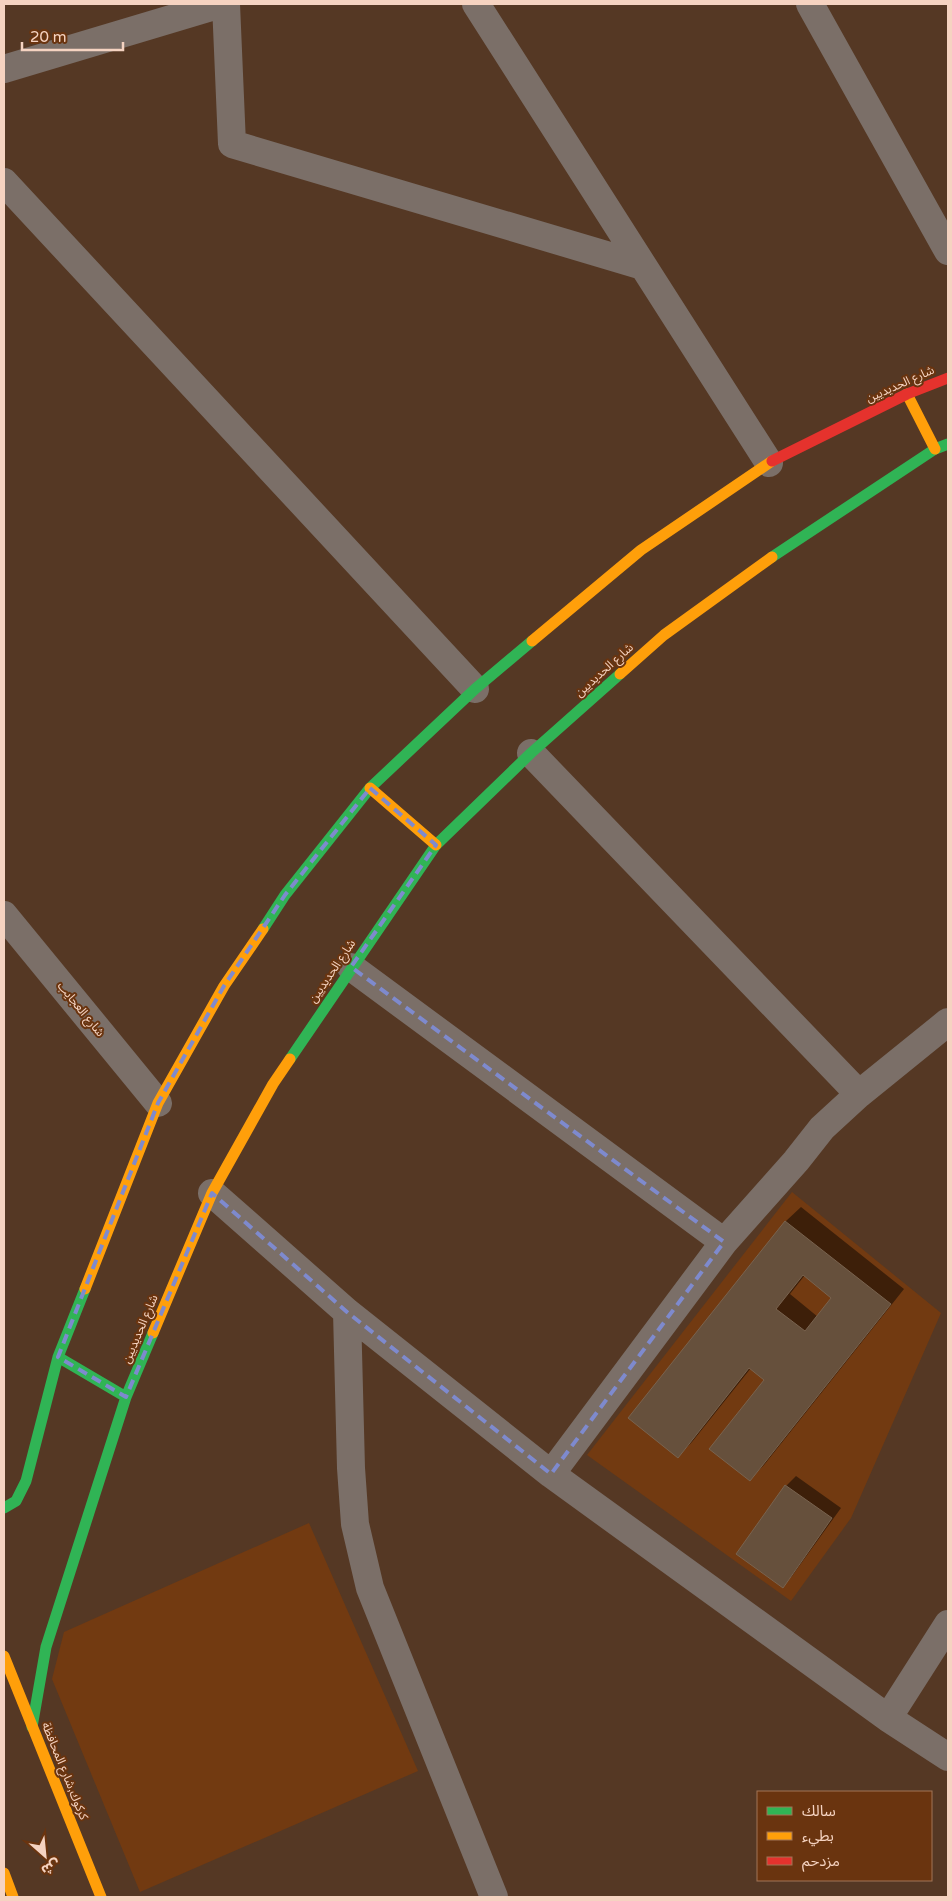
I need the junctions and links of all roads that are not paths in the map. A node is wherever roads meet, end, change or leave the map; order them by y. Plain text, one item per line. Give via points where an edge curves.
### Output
1 (221, 4) edge
2 (226, 4) edge
3 (476, 4) edge
4 (810, 4) edge
5 (4, 69) edge
6 (4, 182) edge
7 (948, 251) edge
8 (642, 266) junction
9 (948, 378) edge
10 (907, 394) junction
11 (948, 444) edge
12 (935, 449) junction
13 (769, 463) junction
14 (474, 689) junction
15 (531, 753) junction
16 (370, 788) junction
17 (436, 844) junction
18 (4, 915) edge
19 (351, 967) junction
20 (948, 1022) edge
21 (859, 1094) junction
22 (158, 1103) junction
23 (212, 1193) junction
24 (724, 1242) junction
25 (347, 1312) junction
26 (58, 1357) junction
27 (126, 1397) junction
28 (551, 1474) junction
29 (4, 1508) edge
30 (948, 1624) edge
31 (4, 1656) edge
32 (888, 1718) junction
33 (32, 1727) junction
34 (948, 1757) edge
35 (4, 1873) edge
36 (13, 1897) edge
37 (101, 1897) edge
38 (494, 1897) edge

1 - 5 street
2 - 8 street via 232,144
3 - 8 street
4 - 7 street
6 - 14 street
8 - 13 street
9 - 10 street, شارع الحديديين
10 - 12 street
10 - 13 street, شارع الحديديين
11 - 12 street, شارع الحديديين
12 - 15 street, شارع الحديديين via 799,538 664,634
13 - 14 street, شارع الحديديين via 641,550
14 - 16 street, شارع الحديديين
15 - 17 street, شارع الحديديين
15 - 21 street
16 - 17 street
16 - 22 street, شارع الحديديين via 274,911 224,986
17 - 19 street, شارع الحديديين
18 - 22 street, شارع العجايب
19 - 23 street, شارع الحديديين via 273,1084
19 - 24 street
20 - 21 street
21 - 24 street via 822,1128
22 - 26 street, شارع الحديديين
23 - 25 street
23 - 27 street, شارع الحديديين
24 - 28 street
25 - 28 street
25 - 38 street via 355,1524 370,1588
26 - 27 street
26 - 29 street, شارع الحديديين via 26,1481 16,1501
27 - 33 street, شارع الحديديين via 46,1647
28 - 32 street
30 - 32 street
31 - 33 street, كركوك,شارع المحافظة
32 - 34 street
33 - 37 street, كركوك,شارع المحافظة
35 - 36 street

